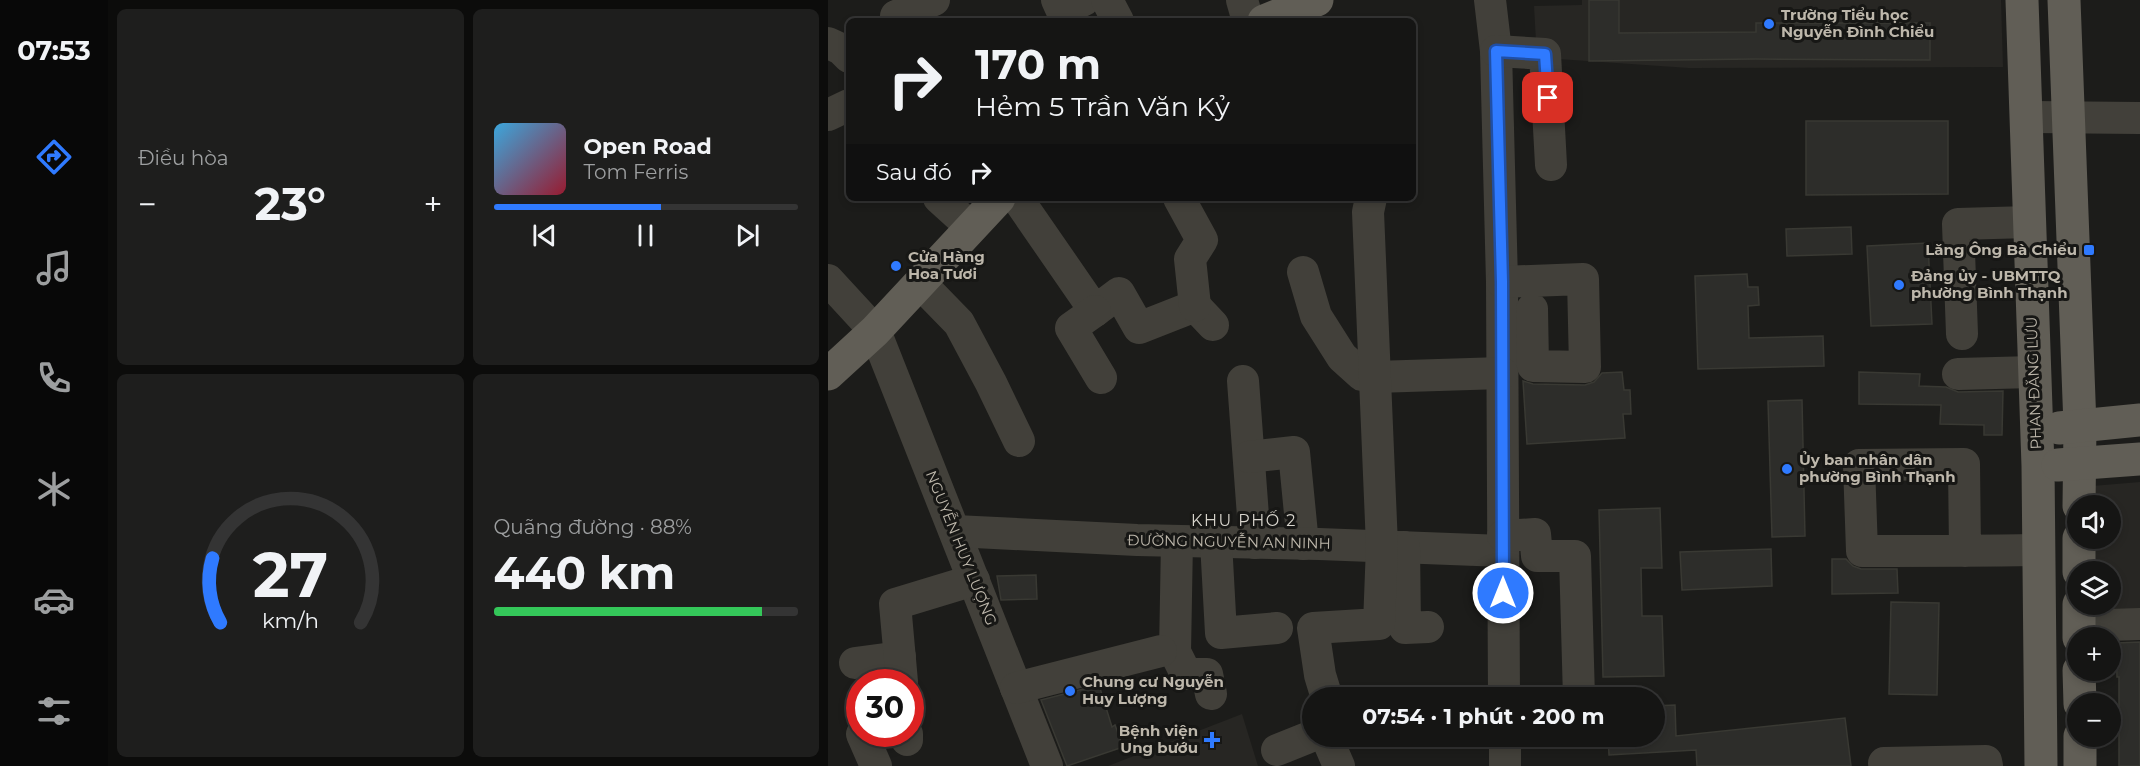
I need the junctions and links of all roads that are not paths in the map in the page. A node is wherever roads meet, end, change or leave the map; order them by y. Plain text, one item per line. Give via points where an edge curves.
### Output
1 (934, 0) edge
2 (1057, 0) edge
3 (1084, 0) edge
4 (1107, 0) edge
5 (1242, 0) edge
6 (1317, 0) edge
7 (1490, 0) edge
8 (2022, 0) edge
9 (2064, 0) edge
10 (896, 12) edge
11 (1116, 18) edge
12 (1247, 18) edge
13 (1272, 18) edge
14 (828, 43) edge
15 (1496, 51) junction
16 (846, 54) edge
17 (846, 106) edge
18 (828, 115) edge
19 (2068, 116) junction
20 (2026, 117) junction
21 (2140, 118) edge
22 (1551, 165) dead end
23 (942, 201) edge
24 (996, 201) edge
25 (1019, 201) edge
26 (1370, 201) edge
27 (1185, 209) edge
28 (2029, 222) junction
29 (971, 227) junction
30 (1303, 272) dead end
31 (828, 280) edge
32 (920, 282) junction
33 (1502, 282) junction
34 (1532, 309) dead end
35 (1095, 311) junction
36 (875, 331) junction
37 (1962, 334) dead end
38 (2033, 372) junction
39 (1502, 373) junction
40 (828, 374) edge
41 (1958, 374) dead end
42 (1375, 377) junction
43 (1101, 378) dead end
44 (1243, 381) dead end
45 (2140, 420) edge
46 (2080, 426) junction
47 (2036, 430) junction
48 (1019, 441) dead end
49 (1249, 456) junction
50 (2140, 459) edge
51 (2079, 464) junction
52 (2038, 466) junction
53 (2079, 495) edge
54 (955, 531) junction
55 (1177, 541) junction
56 (1216, 542) junction
57 (1255, 543) junction
58 (1303, 544) junction
59 (1503, 544) junction
60 (1393, 547) junction
61 (2039, 550) junction
62 (1965, 551) dead end
63 (974, 580) junction
64 (2079, 623) edge
65 (2140, 624) edge
66 (1428, 627) dead end
67 (1277, 628) dead end
68 (1161, 651) dead end
69 (855, 663) dead end
70 (894, 669) edge
71 (901, 669) edge
72 (1324, 687) edge
73 (1504, 687) edge
74 (1579, 687) edge
75 (1016, 688) junction
76 (1211, 694) dead end
77 (1302, 740) edge
78 (868, 747) edge
79 (1331, 747) edge
80 (1505, 747) edge
81 (2080, 747) edge
82 (1277, 750) dead end
83 (1884, 763) dead end
84 (876, 766) edge
85 (1047, 766) edge
86 (1339, 766) edge
87 (1505, 766) edge
88 (1987, 766) edge
89 (2041, 766) edge
90 (2080, 766) edge

1 - 10 street
2 - 3 street via 1062,11
4 - 11 street
5 - 12 street
6 - 13 main road
7 - 15 street
8 - 20 main road, PHAN ĐĂNG LƯU
9 - 19 main road
14 - 16 street
15 - 22 street via 1545,54
15 - 33 street
17 - 18 street
19 - 20 street
19 - 21 street
19 - 46 main road
20 - 28 main road, PHAN ĐĂNG LƯU
23 - 29 street
24 - 29 main road
25 - 35 street
26 - 42 street
27 - 35 street via 1202,240 1190,259 1204,316 1139,328 1119,293
28 - 37 street via 1958,224
28 - 38 main road, PHAN ĐĂNG LƯU
29 - 32 main road
30 - 42 street via 1316,316 1342,357 1362,375
31 - 36 street
32 - 36 main road
32 - 48 street via 959,323
33 - 34 street via 1583,279 1585,367 1533,366
33 - 39 street
35 - 43 street via 1071,328
36 - 40 main road
36 - 54 street, NGUYỄN HUY LƯỢNG
38 - 41 street
38 - 47 main road, PHAN ĐĂNG LƯU
39 - 42 street
39 - 59 street
42 - 60 street
44 - 49 street
45 - 46 main road
46 - 47 main road
46 - 51 main road
47 - 52 main road, PHAN ĐĂNG LƯU
49 - 57 street
49 - 58 street via 1294,452
50 - 51 main road
51 - 52 main road
51 - 53 main road
52 - 61 main road, PHAN ĐĂNG LƯU
54 - 55 street, ĐƯỜNG NGUYỄN AN NINH
54 - 63 street, NGUYỄN HUY LƯỢNG
55 - 56 street, ĐƯỜNG NGUYỄN AN NINH
55 - 76 street via 1175,652 1186,674 1207,674
56 - 57 street, ĐƯỜNG NGUYỄN AN NINH
56 - 67 street via 1221,633
57 - 58 street, ĐƯỜNG NGUYỄN AN NINH
58 - 60 street, ĐƯỜNG NGUYỄN AN NINH
59 - 60 street, ĐƯỜNG NGUYỄN AN NINH
59 - 73 street
59 - 74 street, ĐƯỜNG NGUYỄN AN NINH via 1535,534 1537,556 1575,556
60 - 66 street via 1405,628
60 - 72 street via 1379,624 1313,628
61 - 62 street
61 - 89 main road, PHAN ĐĂNG LƯU
63 - 71 street via 895,604
63 - 75 street, NGUYỄN HUY LƯỢNG
64 - 65 street
68 - 75 street
69 - 70 street
75 - 85 street, NGUYỄN HUY LƯỢNG
77 - 82 street
78 - 84 street
79 - 86 street
80 - 87 street
81 - 90 main road
83 - 88 street via 1986,761

